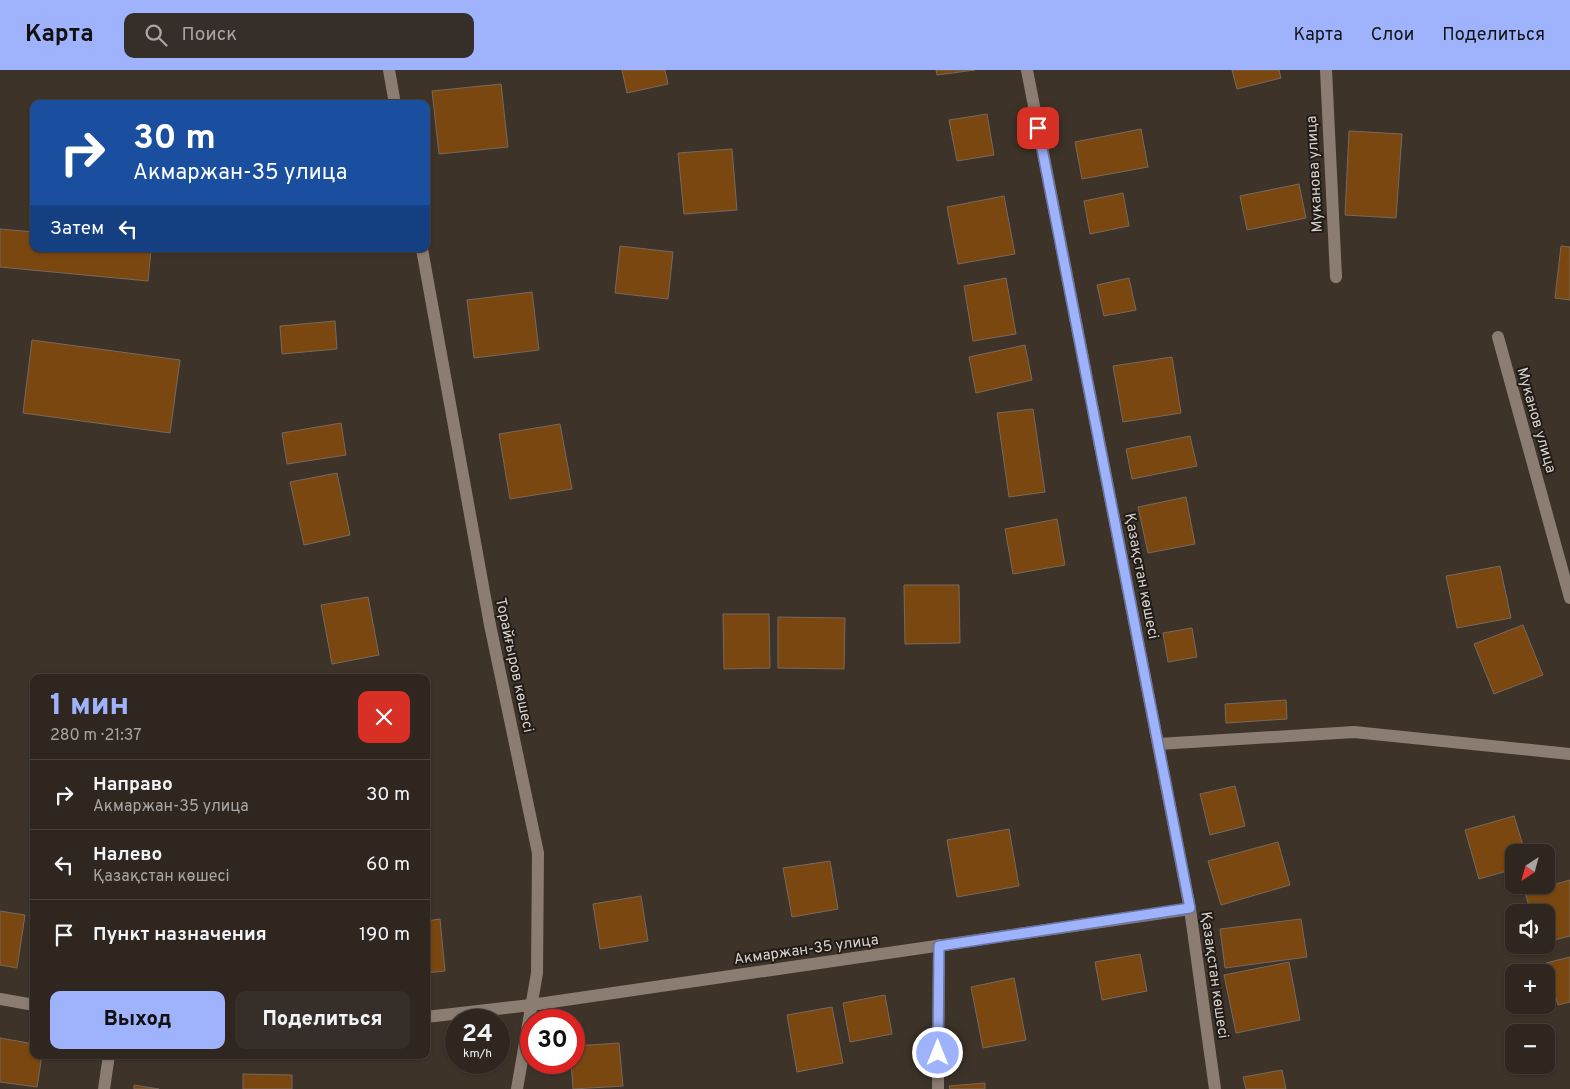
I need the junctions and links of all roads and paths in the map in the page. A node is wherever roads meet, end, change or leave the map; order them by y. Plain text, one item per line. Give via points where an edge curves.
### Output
1 (389, 70) edge
2 (1027, 70) edge
3 (1326, 70) edge
4 (394, 100) edge
5 (423, 252) edge
6 (1336, 277) dead end
7 (1498, 337) dead end
8 (1570, 598) edge
9 (1158, 744) junction
10 (1570, 754) edge
11 (1190, 908) junction
12 (939, 946) junction
13 (0, 999) edge
14 (30, 1004) edge
15 (531, 1005) junction
16 (430, 1016) edge
17 (108, 1059) edge
18 (104, 1089) edge
19 (518, 1089) edge
20 (938, 1089) edge
21 (1215, 1089) edge

1 - 4 street
2 - 9 street, Қазақстан көшесі
3 - 6 street, Муканова улица
5 - 15 street, Торайғыров көшесі via 490,625 538,853 537,973
7 - 8 street, Муканов улица
9 - 10 street via 1354,732
9 - 11 street, Қазақстан көшесі
11 - 12 street, Акмаржан-35 улица
11 - 21 street, Қазақстан көшесі
12 - 15 street, Акмаржан-35 улица
12 - 20 street
13 - 14 street
15 - 16 street, Акмаржан-35 улица
15 - 19 street, Торайғыров көшесі
17 - 18 street

